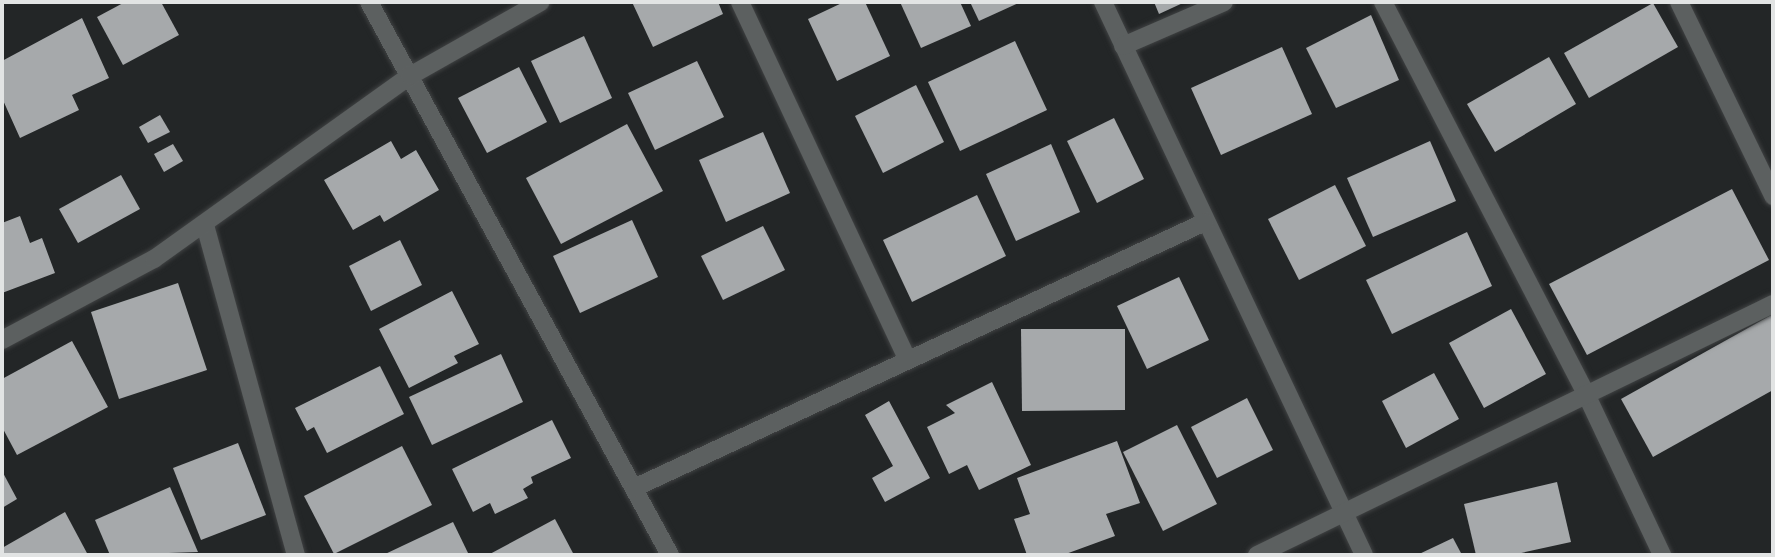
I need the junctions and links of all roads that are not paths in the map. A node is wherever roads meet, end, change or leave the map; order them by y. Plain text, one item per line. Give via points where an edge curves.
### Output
1 (369, 2) edge
2 (541, 2) edge
3 (740, 2) edge
4 (1103, 2) edge
5 (1224, 2) edge
6 (1383, 2) edge
7 (1679, 2) edge
8 (1123, 46) junction
9 (410, 76) junction
10 (1773, 196) edge
11 (1205, 222) junction
12 (205, 225) junction
13 (1773, 304) edge
14 (2, 340) edge
15 (907, 359) junction
16 (1586, 394) junction
17 (634, 488) junction
18 (1345, 514) junction
19 (296, 555) edge
20 (670, 555) edge
21 (1257, 555) edge
22 (1364, 555) edge
23 (1662, 555) edge

1 - 9 street
2 - 9 street
3 - 15 street
4 - 8 street
5 - 8 street
6 - 16 street
7 - 10 street
8 - 11 street
9 - 12 street
9 - 17 street
11 - 15 street
11 - 18 street
12 - 14 street via 154,259
12 - 19 street
13 - 16 street
15 - 17 street
16 - 18 street
16 - 23 street
17 - 20 street
18 - 21 street
18 - 22 street

